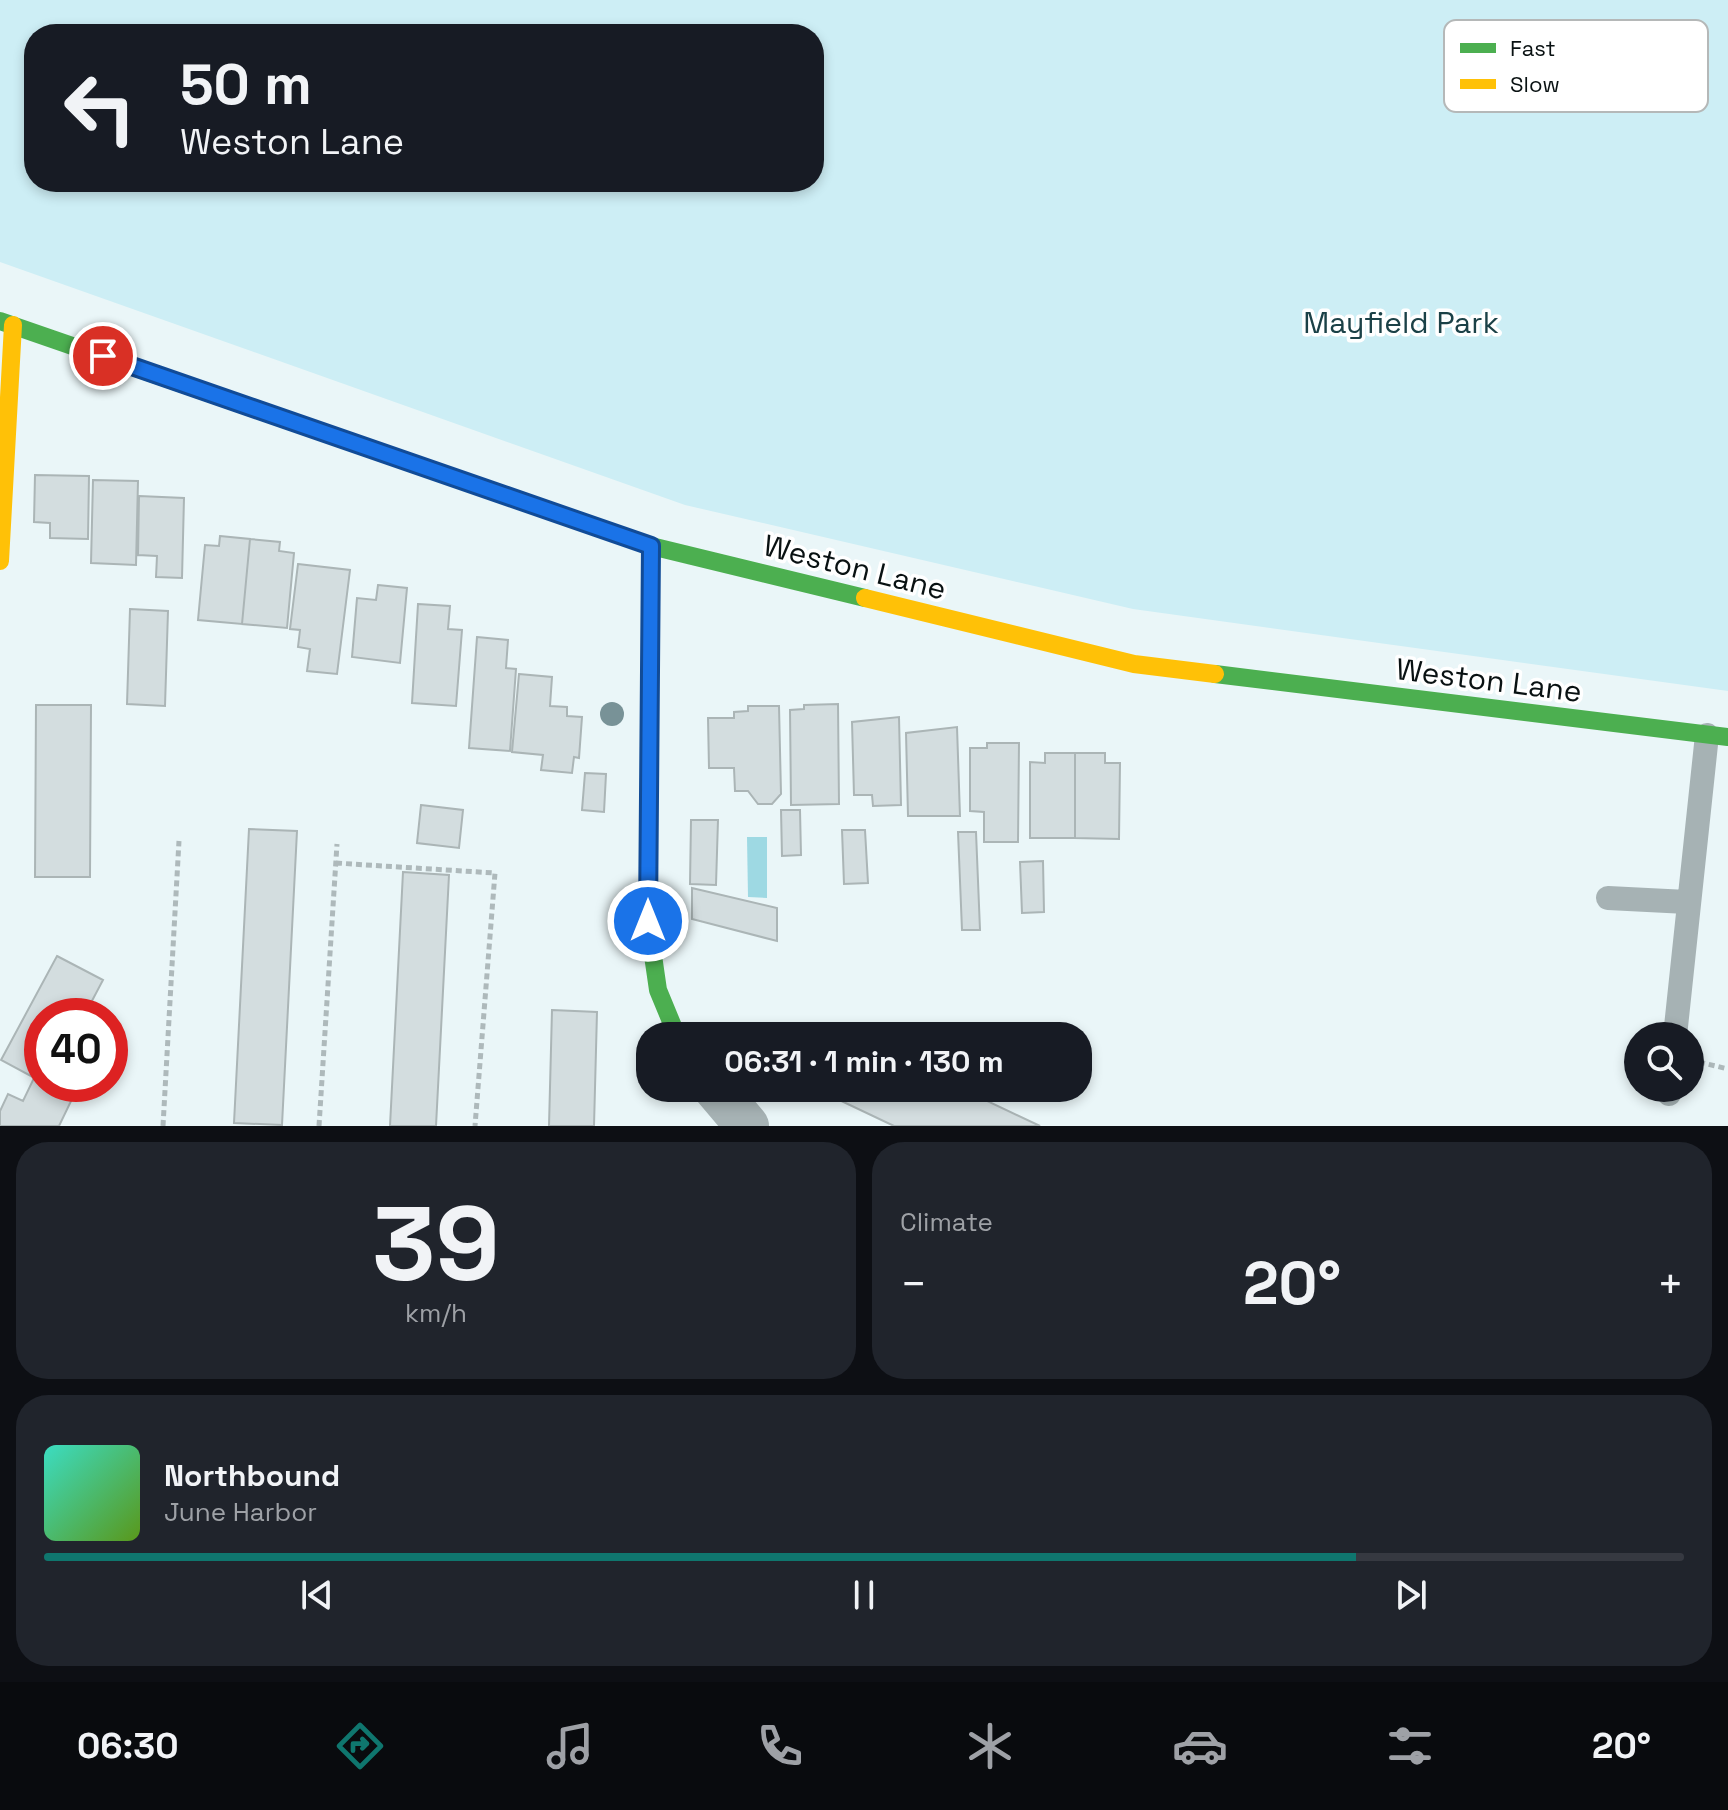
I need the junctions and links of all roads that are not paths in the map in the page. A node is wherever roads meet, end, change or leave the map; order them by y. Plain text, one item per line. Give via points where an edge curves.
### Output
1 (6, 323) edge
2 (651, 546) junction
3 (0, 561) edge
4 (1718, 736) edge
5 (1608, 898) dead end
6 (1687, 902) junction
7 (671, 1022) edge
8 (1676, 1022) edge

1 - 2 street, Weston Lane
1 - 3 street
2 - 4 street, Weston Lane via 1134,664
2 - 7 street via 648,921 658,990
4 - 6 lane
5 - 6 lane
6 - 8 lane

